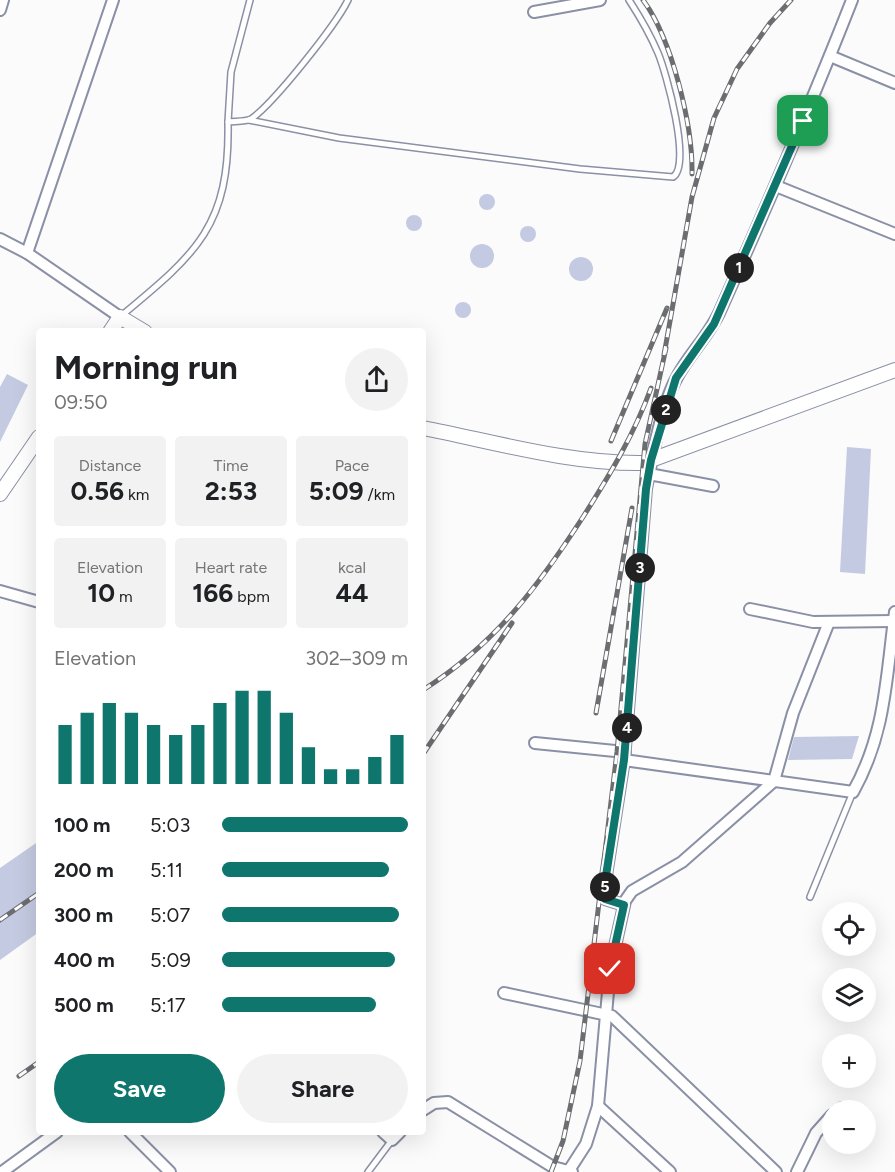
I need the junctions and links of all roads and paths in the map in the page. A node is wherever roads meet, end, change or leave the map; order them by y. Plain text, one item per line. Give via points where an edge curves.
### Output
1 (3, 0) edge
2 (113, 0) edge
3 (250, 0) edge
4 (348, 0) edge
5 (600, 0) edge
6 (629, 0) edge
7 (852, 0) edge
8 (0, 10) edge
9 (534, 12) dead end
10 (830, 56) junction
11 (895, 83) edge
12 (249, 120) junction
13 (228, 122) junction
14 (776, 186) junction
15 (895, 234) edge
16 (0, 239) edge
17 (27, 253) junction
18 (120, 317) junction
19 (113, 328) edge
20 (138, 328) edge
21 (895, 370) edge
22 (426, 429) edge
23 (36, 441) edge
24 (650, 467) junction
25 (713, 486) dead end
26 (0, 494) edge
27 (0, 591) edge
28 (36, 601) edge
29 (750, 609) dead end
30 (894, 616) edge
31 (829, 622) junction
32 (535, 743) dead end
33 (624, 756) junction
34 (774, 782) junction
35 (853, 792) junction
36 (810, 897) dead end
37 (624, 905) junction
38 (504, 993) dead end
39 (605, 1014) junction
40 (426, 1106) edge
41 (598, 1106) junction
42 (822, 1127) edge
43 (54, 1135) edge
44 (133, 1135) edge
45 (392, 1135) edge
46 (15, 1168) edge
47 (570, 1171) edge
48 (2, 1172) edge
49 (170, 1172) edge
50 (368, 1172) edge
51 (670, 1172) edge
52 (776, 1172) edge
53 (797, 1172) edge

1 - 8 street
2 - 17 street
3 - 13 lane via 231,72
4 - 12 lane via 274,97
5 - 9 street
6 - 12 lane via 645,25 670,90 680,156 678,172 673,177 339,138
7 - 10 street
10 - 11 street
10 - 14 street
12 - 13 lane
13 - 18 lane via 225,186 216,215 203,238 170,275
14 - 15 street
14 - 24 street via 714,324 676,378
16 - 17 street
17 - 18 street
18 - 19 street
18 - 20 street
21 - 24 street
22 - 24 street via 562,456 617,464 643,463
23 - 26 street
24 - 25 street
24 - 33 street
27 - 28 street
29 - 31 street
30 - 31 street
30 - 35 street via 880,730 868,766
31 - 34 street via 793,713
32 - 33 street
33 - 34 street
33 - 37 street via 603,895
34 - 35 street
34 - 37 street via 682,862 633,891
35 - 36 lane
37 - 39 street
38 - 39 street
39 - 41 street
39 - 52 street via 618,1020
40 - 47 street via 448,1102 553,1167
41 - 47 street via 586,1144
41 - 51 street
42 - 53 street
43 - 46 street
44 - 49 street
45 - 50 lane
46 - 48 street

